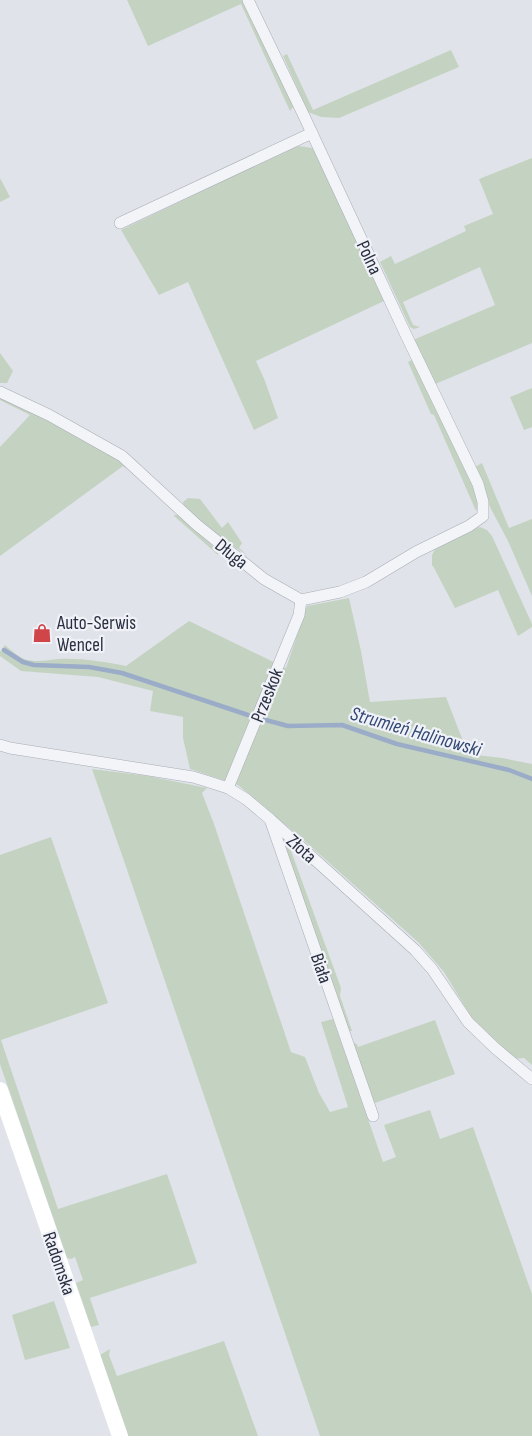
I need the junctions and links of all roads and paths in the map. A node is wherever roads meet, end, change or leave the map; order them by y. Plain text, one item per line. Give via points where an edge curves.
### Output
1 (248, 0) edge
2 (312, 132) junction
3 (120, 223) dead end
4 (0, 392) edge
5 (301, 600) junction
6 (0, 745) edge
7 (228, 788) junction
8 (271, 820) junction
9 (532, 1079) edge
10 (0, 1090) edge
11 (373, 1116) dead end
12 (120, 1436) edge

1 - 2 street, Polna
2 - 3 street
2 - 5 street, Polna via 478,484 483,516 366,582 340,592
4 - 5 street, Długa via 122,456 204,531 264,579
5 - 7 street, Przeskok via 298,615
6 - 7 street, Złota via 192,777
7 - 8 street, Złota
8 - 9 street, Złota via 415,950 468,1022
8 - 11 street, Biała
10 - 12 street, Radomska

